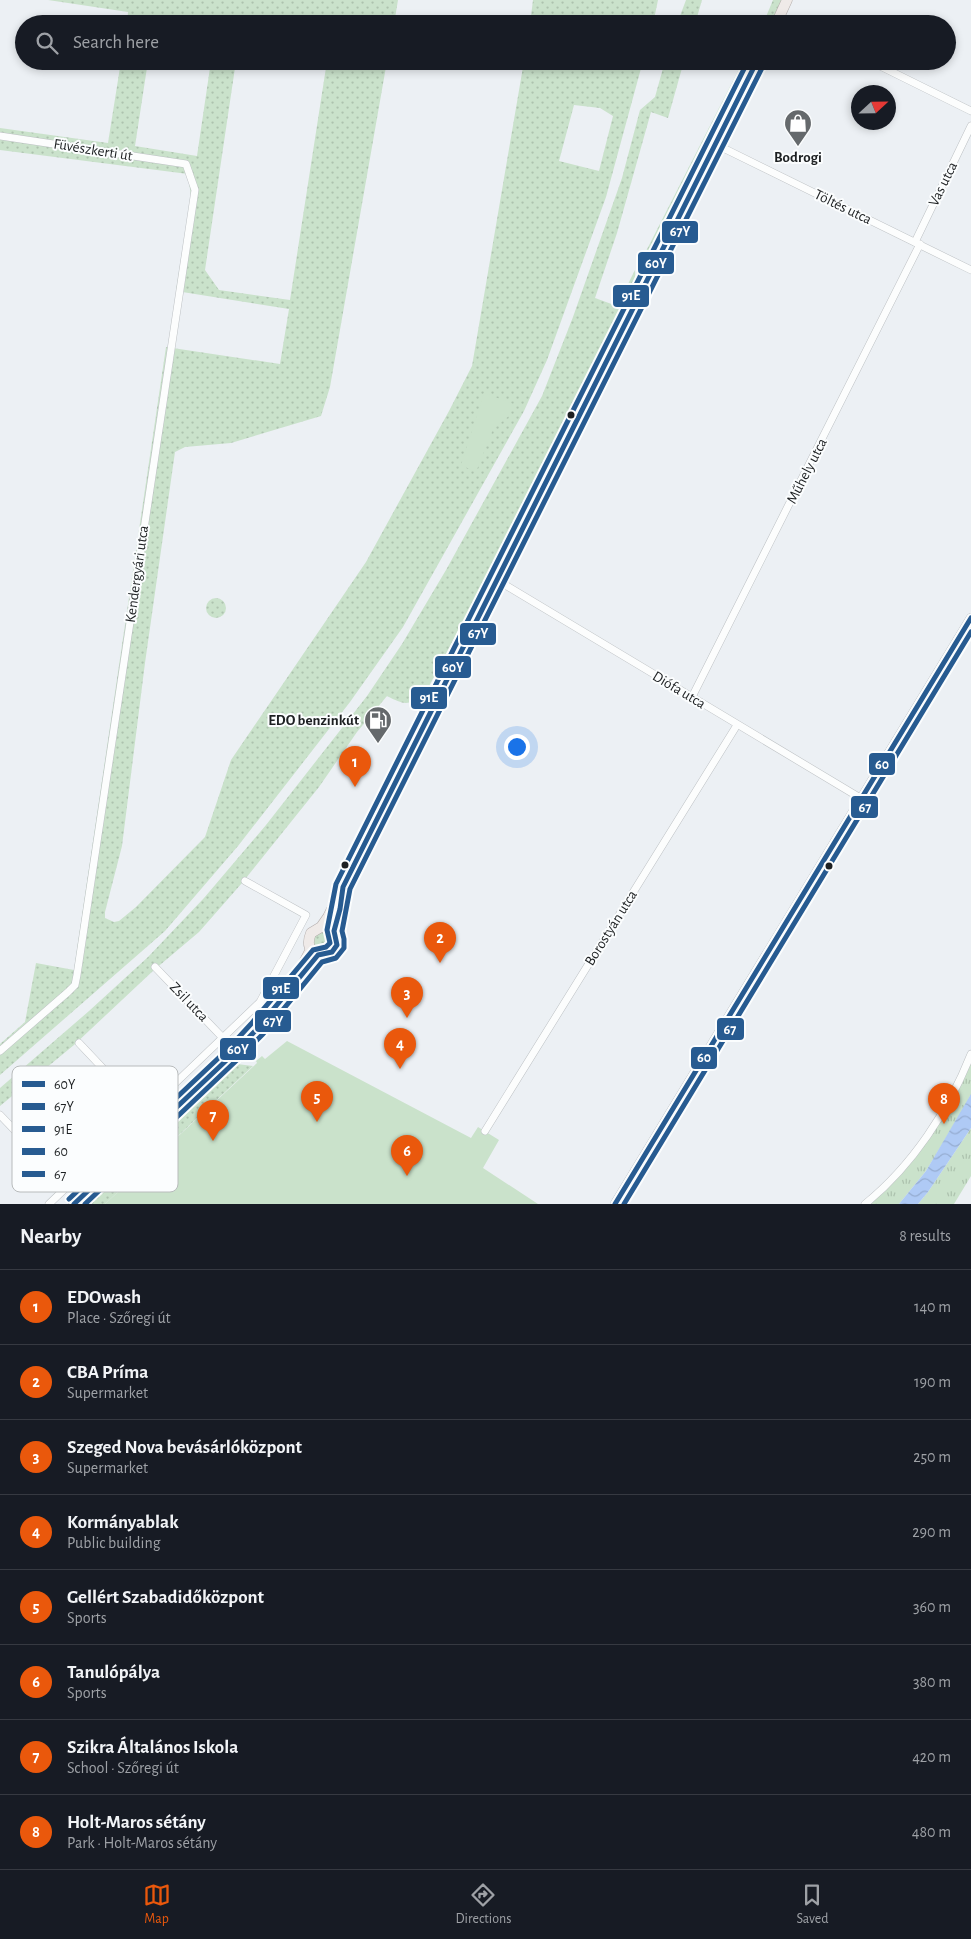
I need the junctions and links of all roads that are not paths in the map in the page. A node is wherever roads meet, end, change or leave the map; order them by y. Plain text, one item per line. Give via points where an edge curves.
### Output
1 (787, 0) edge
2 (780, 15) edge
3 (752, 70) edge
4 (888, 70) edge
5 (971, 111) edge
6 (971, 126) edge
7 (0, 136) edge
8 (715, 144) junction
9 (186, 164) joint
10 (917, 243) junction
11 (971, 270) edge
12 (497, 580) junction
13 (971, 618) edge
14 (692, 697) junction
15 (737, 725) junction
16 (862, 799) junction
17 (245, 881) dead end
18 (343, 886) junction
19 (321, 927) junction
20 (334, 931) junction
21 (315, 952) junction
22 (155, 967) dead end
23 (223, 1038) junction
24 (79, 1043) dead end
25 (0, 1051) edge
26 (971, 1054) edge
27 (101, 1066) edge
28 (178, 1081) edge
29 (178, 1106) edge
30 (0, 1115) edge
31 (12, 1128) edge
32 (485, 1131) dead end
33 (62, 1192) edge
34 (87, 1192) edge
35 (49, 1204) edge
36 (74, 1204) edge
37 (616, 1204) edge
38 (865, 1204) edge

1 - 2 main road
3 - 8 main road
4 - 5 street
6 - 10 street, Vas utca
7 - 9 street, Füvészkerti út
8 - 10 street, Töltés utca
8 - 12 main road
9 - 25 street, Kendergyári utca via 195,190 75,985
10 - 11 street, Töltés utca
10 - 14 street, Műhely utca
12 - 14 street, Diófa utca
12 - 18 main road
13 - 16 street
14 - 15 street, Diófa utca
15 - 16 street, Diófa utca
15 - 32 street, Borostyán utca
16 - 37 street
17 - 23 street via 306,915 260,1002
18 - 19 main road
18 - 20 main road
19 - 20 main road
19 - 21 main road via 311,933 308,942
20 - 21 main road via 335,949 328,954
21 - 29 main road via 257,1028
22 - 23 street, Zsil utca
23 - 28 street
24 - 27 street
26 - 38 street via 956,1088 924,1139 900,1171
30 - 31 street
33 - 35 street
34 - 36 main road

